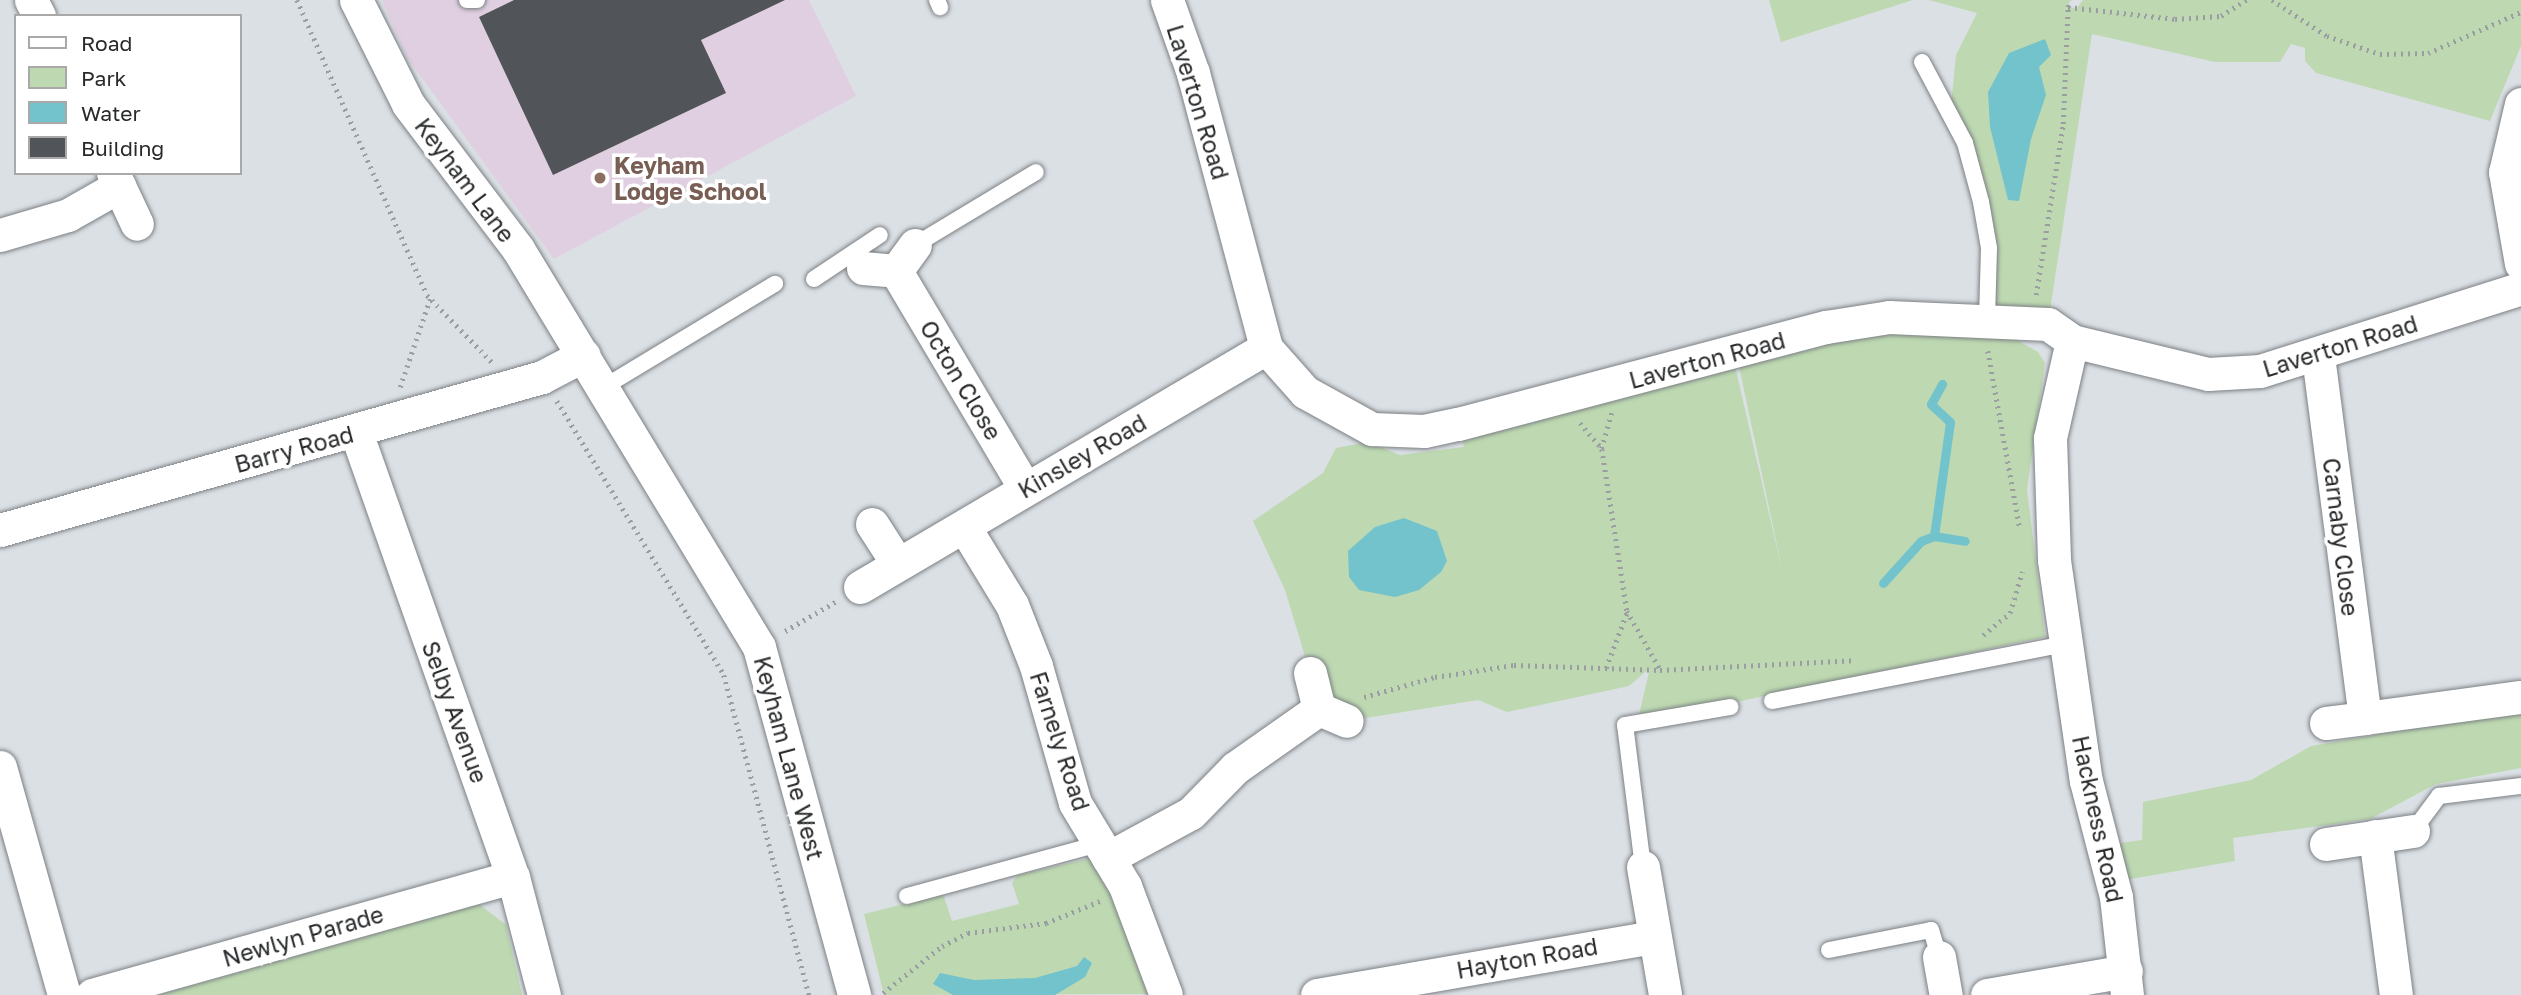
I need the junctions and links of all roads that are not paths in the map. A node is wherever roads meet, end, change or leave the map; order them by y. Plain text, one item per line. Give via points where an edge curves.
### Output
1 (356, 0) edge
2 (467, 0) edge
3 (477, 0) edge
4 (1167, 0) edge
5 (1922, 62) dead end
6 (2521, 104) edge
7 (1036, 172) dead end
8 (116, 180) edge
9 (137, 224) dead end
10 (0, 235) edge
11 (880, 235) dead end
12 (905, 258) junction
13 (858, 260) junction
14 (2521, 264) edge
15 (814, 279) dead end
16 (775, 284) dead end
17 (2521, 288) edge
18 (1984, 320) junction
19 (2072, 341) junction
20 (1266, 348) junction
21 (584, 355) junction
22 (2318, 356) junction
23 (604, 387) junction
24 (356, 432) junction
25 (1025, 488) junction
26 (872, 524) dead end
27 (965, 528) junction
28 (0, 530) edge
29 (897, 563) junction
30 (860, 587) road end
31 (2066, 643) junction
32 (1310, 673) dead end
33 (2521, 697) edge
34 (1772, 701) dead end
35 (1730, 707) dead end
36 (2365, 718) junction
37 (2326, 723) dead end
38 (0, 767) edge
39 (2521, 786) edge
40 (2413, 831) joint
41 (2375, 836) junction
42 (2326, 844) dead end
43 (1111, 862) junction
44 (1643, 867) joint
45 (513, 877) junction
46 (907, 896) dead end
47 (1653, 937) junction
48 (1829, 950) dead end
49 (1939, 957) joint
50 (2126, 983) edge
51 (64, 995) edge
52 (92, 995) edge
53 (544, 995) edge
54 (854, 995) edge
55 (1166, 995) edge
56 (1317, 995) edge
57 (1665, 995) edge
58 (1946, 995) edge
59 (1987, 995) edge
60 (2396, 995) edge

1 - 21 street, Keyham Lane via 408,104 518,249
2 - 3 lane
4 - 20 street, Laverton Road via 1193,73
5 - 18 lane via 1965,143 1981,202 1989,248
6 - 14 street via 2505,167 2509,218
7 - 12 lane
8 - 9 street
8 - 10 street via 68,215
11 - 13 lane
12 - 13 street
12 - 25 street, Octon Close
13 - 15 lane
16 - 23 lane
17 - 22 street, Laverton Road
18 - 19 street, Laverton Road via 2048,324
18 - 20 street, Laverton Road via 1889,317 1826,327 1424,431 1373,429 1305,392
19 - 22 street, Laverton Road via 2208,374 2260,371
19 - 31 street, Hackness Road via 2050,438 2048,479
20 - 25 street, Kinsley Road
21 - 23 street, Keyham Lane West
21 - 24 street, Barry Road via 542,377
22 - 36 street, Carnaby Close
23 - 54 street, Keyham Lane West via 759,646
24 - 28 street, Barry Road
24 - 45 street, Selby Avenue
25 - 27 street, Kinsley Road
26 - 29 street
27 - 29 street, Kinsley Road
27 - 43 street, Farnely Road via 1012,605 1036,666 1075,803
29 - 30 street, Kinsley Road
31 - 34 lane
31 - 50 street, Hackness Road via 2086,781 2116,897
32 - 43 street via 1333,715 1235,768 1191,813
33 - 36 street
35 - 44 lane via 1625,725
36 - 37 street
38 - 51 street
39 - 40 lane via 2439,796
40 - 41 street
41 - 42 street
41 - 60 street
43 - 46 lane
43 - 55 street, Farnely Road
44 - 47 street
45 - 52 street, Newlyn Parade
45 - 53 street, Selby Avenue
47 - 56 street, Hayton Road
47 - 57 street
48 - 49 lane via 1931,930
49 - 58 street
50 - 59 street

